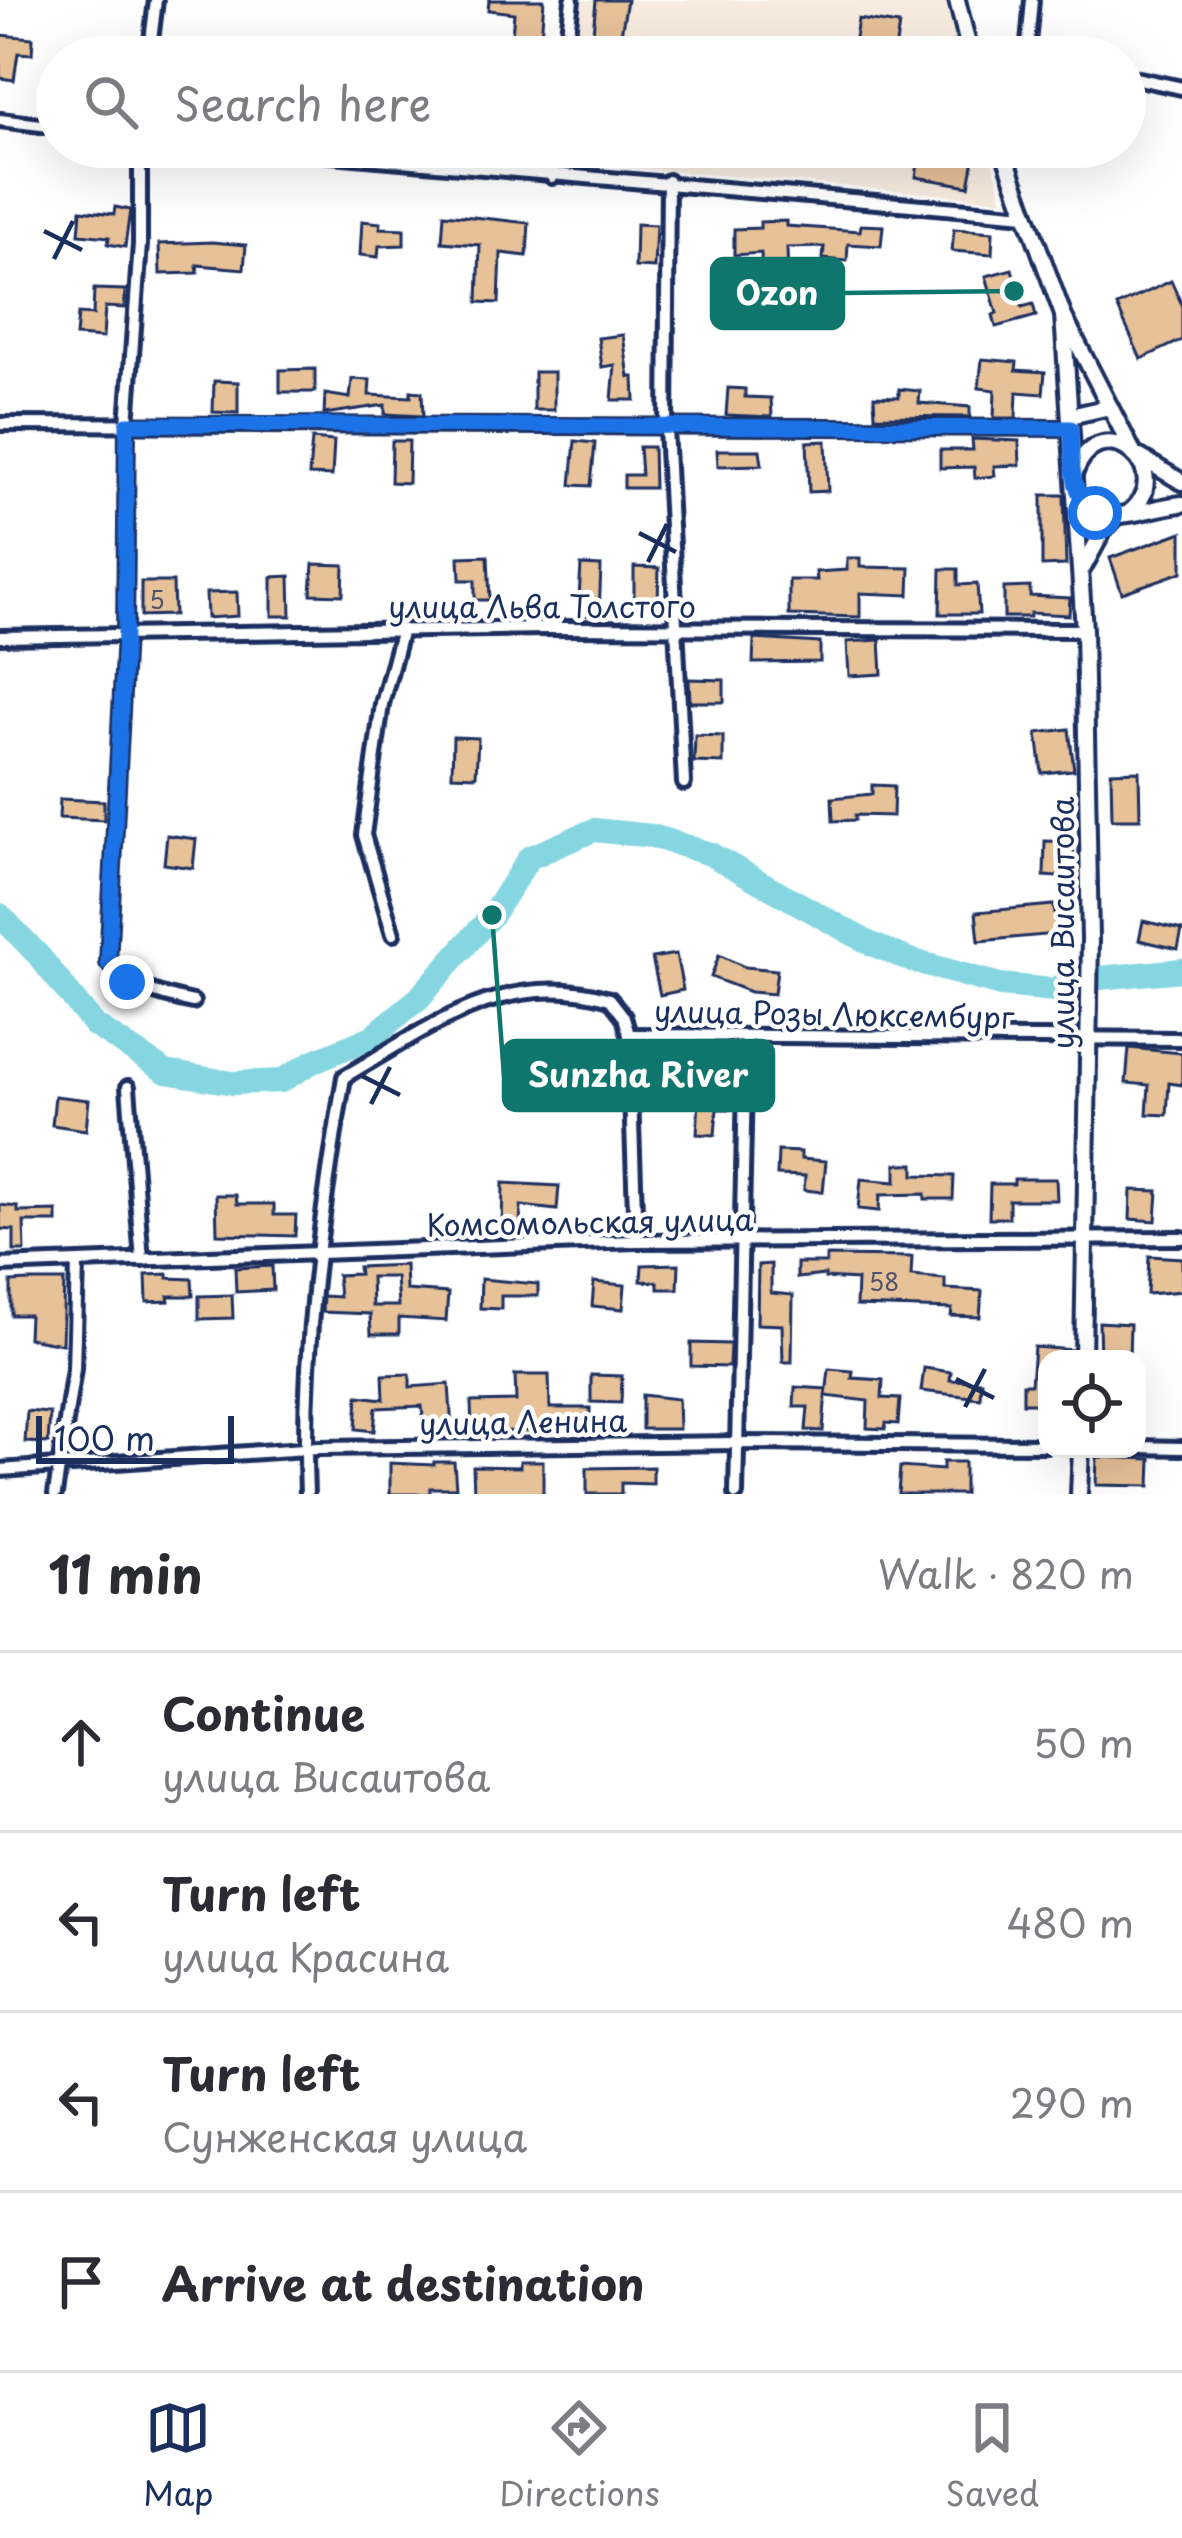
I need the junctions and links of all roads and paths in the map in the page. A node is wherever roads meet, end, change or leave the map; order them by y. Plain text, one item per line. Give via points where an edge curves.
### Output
1 (156, 0) edge
2 (572, 0) edge
3 (957, 0) edge
4 (1032, 0) edge
5 (152, 36) edge
6 (568, 36) edge
7 (966, 36) edge
8 (1028, 36) edge
9 (1146, 80) edge
10 (1182, 88) edge
11 (0, 120) edge
12 (36, 124) edge
13 (140, 168) edge
14 (458, 168) edge
15 (553, 168) edge
16 (1009, 168) edge
17 (552, 177) junction
18 (668, 182) junction
19 (1026, 215) junction
20 (1064, 315) junction
21 (1110, 407) junction
22 (1071, 422) junction
23 (0, 424) edge
24 (127, 424) junction
25 (666, 428) junction
26 (1136, 453) junction
27 (1074, 482) junction
28 (1182, 482) edge
29 (1182, 504) edge
30 (1122, 515) junction
31 (1081, 572) junction
32 (402, 629) junction
33 (676, 629) junction
34 (1084, 629) junction
35 (125, 634) junction
36 (0, 638) edge
37 (684, 783) dead end
38 (393, 934) dead end
39 (194, 1002) dead end
40 (629, 1035) junction
41 (746, 1036) junction
42 (1182, 1039) edge
43 (1089, 1040) junction
44 (128, 1087) dead end
45 (1086, 1237) junction
46 (1182, 1238) edge
47 (636, 1241) junction
48 (743, 1241) junction
49 (316, 1251) junction
50 (142, 1260) junction
51 (77, 1264) junction
52 (0, 1265) edge
53 (1083, 1350) edge
54 (737, 1443) junction
55 (1038, 1445) edge
56 (1146, 1447) edge
57 (1182, 1448) edge
58 (305, 1449) junction
59 (1081, 1458) edge
60 (57, 1466) junction
61 (0, 1470) edge
62 (55, 1494) edge
63 (307, 1494) edge
64 (736, 1494) edge
65 (1079, 1494) edge

1 - 5 street
2 - 6 street
3 - 7 street
4 - 8 street
9 - 10 street
11 - 12 street
13 - 24 street
14 - 17 street
15 - 17 street
16 - 19 street
17 - 18 street
18 - 19 street
18 - 25 street
19 - 20 street
20 - 21 street
20 - 22 street, улица Висаитова
21 - 22 street
21 - 26 street
22 - 25 street
22 - 27 street, улица Висаитова
23 - 24 street
24 - 25 street
24 - 35 street
25 - 33 street
26 - 27 street via 1112,443 1090,449
26 - 28 street
26 - 30 street via 1147,489
27 - 30 street via 1095,513
27 - 31 street, улица Висаитова
29 - 30 street
30 - 31 street via 1102,531
31 - 34 street, улица Висаитова
32 - 33 street, улица Льва Толстого
32 - 35 street, улица Льва Толстого
32 - 38 street via 382,704 364,835
33 - 34 street, улица Льва Толстого
33 - 37 street
34 - 43 street, улица Висаитова
35 - 36 street, улица Льва Толстого
35 - 39 street via 108,964 127,982
40 - 41 street, улица Розы Люксембург
40 - 47 street
40 - 49 street via 610,999 550,990 502,994 344,1077
41 - 43 street, улица Розы Люксембург
41 - 48 street
42 - 43 street, улица Розы Люксембург
43 - 45 street, улица Висаитова
44 - 50 street
45 - 46 street, Комсомольская улица
45 - 48 street, Комсомольская улица
45 - 53 street, улица Висаитова
47 - 48 street, Комсомольская улица
47 - 49 street, Комсомольская улица
48 - 54 street
49 - 50 street, Комсомольская улица
49 - 58 street
50 - 51 street, Комсомольская улица
51 - 52 street, Комсомольская улица
51 - 60 street via 74,1370
54 - 55 street, улица Ленина
54 - 58 street, улица Ленина
54 - 64 street
56 - 57 street
58 - 60 street, улица Ленина
58 - 63 street
59 - 65 street
60 - 61 street, улица Ленина
60 - 62 street

